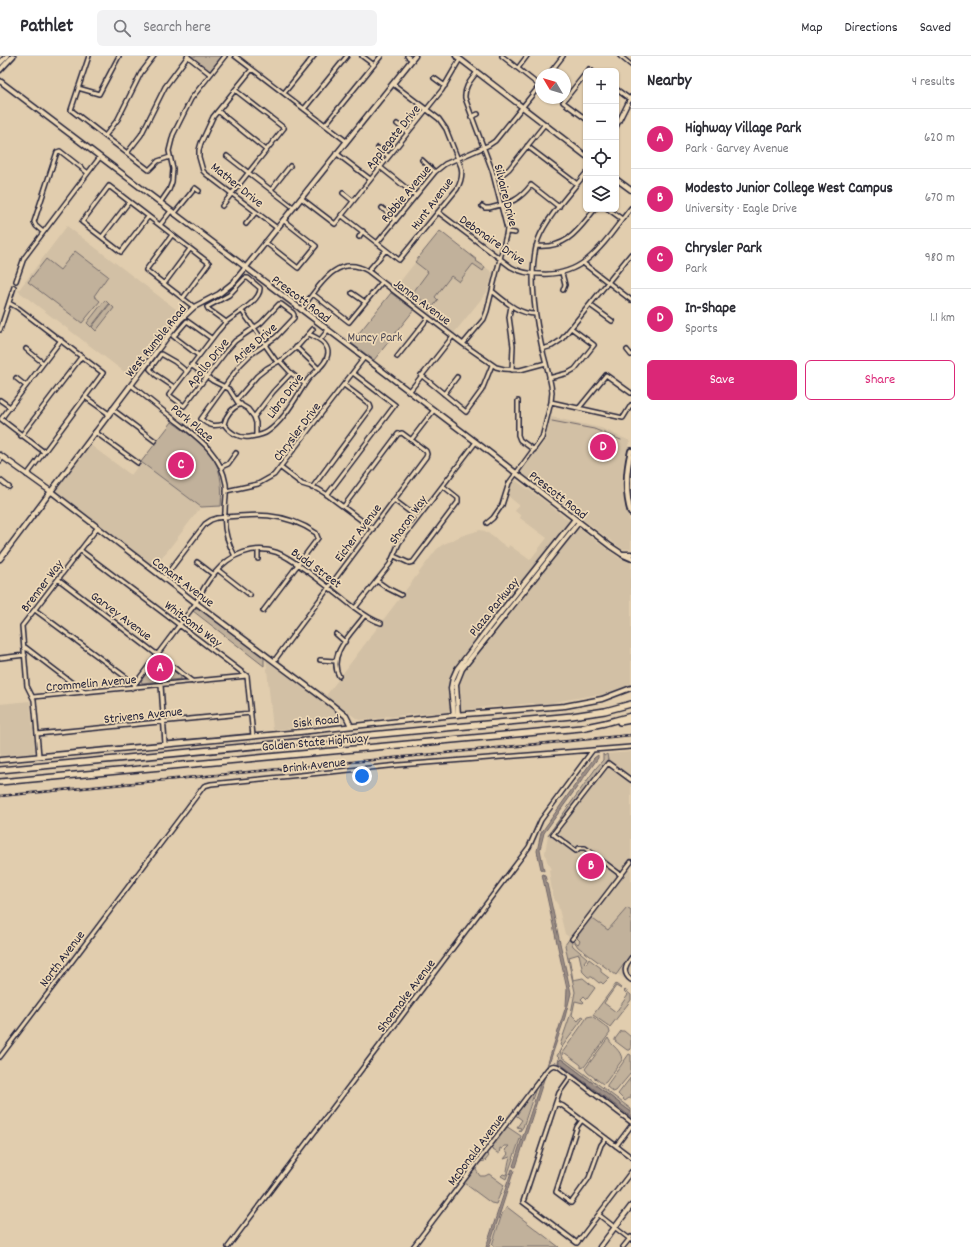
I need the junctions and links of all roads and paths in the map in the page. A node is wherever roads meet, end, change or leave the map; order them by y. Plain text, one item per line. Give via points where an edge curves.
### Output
1 (7, 56) edge
2 (13, 56) edge
3 (89, 56) edge
4 (119, 56) edge
5 (154, 56) edge
6 (188, 56) edge
7 (225, 56) edge
8 (235, 56) edge
9 (314, 56) edge
10 (347, 56) edge
11 (362, 56) edge
12 (381, 56) edge
13 (407, 56) edge
14 (456, 56) edge
15 (502, 56) edge
16 (527, 56) edge
17 (564, 56) edge
18 (620, 56) edge
19 (414, 58) edge
20 (460, 59) junction
21 (0, 63) edge
22 (374, 65) junction
23 (631, 65) edge
24 (518, 68) junction
25 (554, 68) edge
26 (252, 69) junction
27 (0, 70) edge
28 (477, 72) junction
29 (210, 74) junction
30 (434, 78) dead end
31 (583, 78) edge
32 (0, 81) edge
33 (535, 81) edge
34 (393, 84) junction
35 (445, 86) junction
36 (78, 88) junction
37 (235, 90) junction
38 (535, 91) edge
39 (619, 91) edge
40 (284, 93) junction
41 (631, 99) edge
42 (522, 107) junction
43 (304, 109) junction
44 (426, 109) junction
45 (218, 111) junction
46 (478, 114) dead end
47 (583, 116) edge
48 (471, 117) junction
49 (619, 121) edge
50 (325, 124) junction
51 (397, 124) dead end
52 (544, 124) junction
53 (407, 132) junction
54 (105, 136) junction
55 (346, 141) junction
56 (527, 146) junction
57 (483, 147) junction
58 (378, 148) dead end
59 (266, 150) junction
60 (127, 153) junction
61 (336, 153) junction
62 (583, 154) edge
63 (227, 156) dead end
64 (388, 156) junction
65 (100, 157) junction
66 (170, 157) junction
67 (458, 158) junction
68 (422, 160) dead end
69 (290, 166) dead end
70 (380, 167) junction
71 (248, 172) junction
72 (435, 172) junction
73 (88, 173) junction
74 (584, 176) edge
75 (494, 177) junction
76 (370, 179) junction
77 (619, 181) edge
78 (577, 184) junction
79 (270, 190) junction
80 (631, 190) edge
81 (199, 191) dead end
82 (231, 193) junction
83 (342, 193) dead end
84 (415, 195) junction
85 (301, 198) junction
86 (353, 201) junction
87 (129, 202) junction
88 (160, 203) junction
89 (501, 205) junction
90 (222, 206) dead end
91 (482, 206) dead end
92 (559, 206) junction
93 (293, 208) junction
94 (382, 208) dead end
95 (631, 208) edge
96 (256, 212) junction
97 (438, 212) junction
98 (592, 212) edge
99 (612, 212) edge
100 (172, 213) junction
101 (341, 215) junction
102 (148, 217) junction
103 (283, 220) junction
104 (396, 220) junction
105 (622, 220) junction
106 (246, 224) dead end
107 (160, 225) junction
108 (277, 228) junction
109 (43, 232) junction
110 (363, 232) junction
111 (507, 232) junction
112 (515, 233) dead end
113 (172, 235) junction
114 (102, 237) junction
115 (359, 237) dead end
116 (265, 242) junction
117 (377, 243) junction
118 (536, 246) junction
119 (190, 249) junction
120 (386, 250) junction
121 (631, 254) edge
122 (500, 259) junction
123 (627, 259) junction
124 (583, 263) junction
125 (631, 263) edge
126 (245, 268) junction
127 (368, 272) junction
128 (562, 273) junction
129 (534, 274) junction
130 (16, 281) dead end
131 (382, 282) junction
132 (608, 282) junction
133 (164, 284) junction
134 (14, 287) dead end
135 (563, 290) dead end
136 (492, 291) junction
137 (352, 293) dead end
138 (313, 294) junction
139 (182, 298) junction
140 (631, 300) edge
141 (365, 302) junction
142 (9, 303) junction
143 (280, 304) joint
144 (590, 305) junction
145 (511, 306) junction
146 (194, 307) junction
147 (301, 310) junction
148 (242, 311) junction
149 (535, 314) junction
150 (428, 318) junction
151 (612, 321) dead end
152 (226, 322) junction
153 (255, 328) junction
154 (571, 328) junction
155 (313, 329) dead end
156 (0, 330) edge
157 (328, 330) junction
158 (309, 334) junction
159 (172, 335) junction
160 (453, 336) junction
161 (211, 338) junction
162 (61, 340) junction
163 (320, 340) junction
164 (463, 344) junction
165 (265, 345) junction
166 (296, 347) junction
167 (26, 349) dead end
168 (542, 349) junction
169 (627, 350) dead end
170 (198, 355) junction
171 (631, 355) edge
172 (82, 356) junction
173 (397, 357) dead end
174 (364, 358) junction
175 (278, 362) junction
176 (44, 363) junction
177 (546, 364) junction
178 (191, 365) junction
179 (492, 365) junction
180 (319, 369) junction
181 (512, 370) junction
182 (186, 371) junction
183 (291, 373) junction
184 (353, 373) junction
185 (207, 376) junction
186 (421, 376) junction
187 (457, 377) dead end
188 (16, 378) dead end
189 (549, 378) junction
190 (305, 384) junction
191 (130, 385) junction
192 (344, 385) junction
193 (26, 386) junction
194 (224, 386) junction
195 (174, 387) junction
196 (409, 392) junction
197 (631, 393) edge
198 (444, 394) junction
199 (85, 398) junction
200 (237, 399) junction
201 (0, 400) edge
202 (518, 401) dead end
203 (551, 402) junction
204 (241, 404) junction
205 (631, 405) edge
206 (10, 407) junction
207 (579, 408) junction
208 (112, 409) junction
209 (434, 410) junction
210 (109, 414) junction
211 (254, 417) junction
212 (1, 419) edge
213 (224, 424) junction
214 (95, 432) junction
215 (256, 435) junction
216 (22, 436) junction
217 (155, 440) dead end
218 (411, 440) junction
219 (476, 442) junction
220 (534, 450) junction
221 (631, 451) edge
222 (44, 452) junction
223 (236, 453) dead end
224 (1, 458) edge
225 (138, 463) dead end
226 (221, 467) junction
227 (281, 468) junction
228 (516, 473) junction
229 (27, 475) junction
230 (0, 480) edge
231 (443, 486) junction
232 (9, 487) dead end
233 (312, 488) junction
234 (50, 491) junction
235 (226, 491) junction
236 (327, 495) junction
237 (394, 500) junction
238 (344, 506) junction
239 (630, 511) edge
240 (224, 517) junction
241 (418, 518) junction
242 (575, 519) junction
243 (631, 519) edge
244 (579, 522) junction
245 (487, 523) dead end
246 (98, 527) junction
247 (373, 529) junction
248 (80, 550) junction
249 (258, 550) junction
250 (631, 553) edge
251 (624, 555) junction
252 (235, 556) junction
253 (394, 556) junction
254 (631, 558) edge
255 (0, 559) edge
256 (258, 559) dead end
257 (197, 562) dead end
258 (298, 564) junction
259 (218, 570) junction
260 (214, 575) junction
261 (164, 578) junction
262 (58, 579) junction
263 (377, 581) junction
264 (329, 587) junction
265 (250, 594) dead end
266 (401, 595) dead end
267 (196, 603) junction
268 (355, 608) junction
269 (35, 610) junction
270 (263, 611) dead end
271 (365, 616) junction
272 (380, 623) dead end
273 (179, 624) junction
274 (336, 634) dead end
275 (345, 642) junction
276 (24, 647) junction
277 (157, 654) junction
278 (25, 655) junction
279 (0, 658) edge
280 (320, 660) dead end
281 (274, 661) junction
282 (335, 661) junction
283 (247, 676) junction
284 (339, 676) dead end
285 (193, 682) junction
286 (161, 685) junction
287 (134, 686) junction
288 (631, 688) edge
289 (84, 692) junction
290 (33, 697) junction
291 (631, 703) edge
292 (251, 713) junction
293 (456, 715) junction
294 (631, 716) edge
295 (631, 720) edge
296 (164, 722) junction
297 (605, 723) junction
298 (351, 726) junction
299 (36, 734) junction
300 (253, 736) junction
301 (165, 744) junction
302 (631, 747) edge
303 (592, 750) junction
304 (39, 756) junction
305 (0, 760) edge
306 (0, 770) edge
307 (631, 780) edge
308 (0, 782) edge
309 (631, 862) edge
310 (138, 872) joint
311 (621, 875) junction
312 (572, 939) dead end
313 (631, 958) edge
314 (631, 980) edge
315 (0, 1057) edge
316 (571, 1076) junction
317 (556, 1103) junction
318 (582, 1120) junction
319 (631, 1122) edge
320 (631, 1126) edge
321 (606, 1138) junction
322 (616, 1146) junction
323 (631, 1158) edge
324 (631, 1172) edge
325 (631, 1206) edge
326 (599, 1215) junction
327 (615, 1227) junction
328 (631, 1238) edge
329 (228, 1247) edge
330 (414, 1247) edge
331 (600, 1247) edge
332 (623, 1247) edge

1 - 21 street
2 - 27 street
3 - 36 street
4 - 36 street via 99,94
5 - 54 street via 141,73 118,118
6 - 29 street
6 - 60 street via 165,87 141,135
7 - 29 street
8 - 26 street
9 - 40 street
10 - 43 street
11 - 22 street
12 - 22 street
13 - 19 street
14 - 20 street
15 - 24 street
16 - 24 street
17 - 25 street
18 - 23 street
19 - 34 street, West Rumble Road
20 - 28 street
20 - 35 street, Applegate Drive
22 - 50 street
24 - 33 street
26 - 37 street, Mather Drive
26 - 40 street
28 - 42 street
28 - 48 street, Silvaire Drive via 465,92
29 - 66 street via 191,98 172,135
30 - 35 street
31 - 47 street via 563,102
32 - 65 street, Prescott Road
34 - 44 street, Hunt Avenue
34 - 55 street, West Rumble Road
35 - 44 street, Applegate Drive
36 - 54 street via 71,110
37 - 45 street, Mather Drive
37 - 59 street via 284,128
38 - 42 street, Robbie Avenue
39 - 41 street
40 - 43 street
41 - 49 street
42 - 52 street
42 - 57 street, Robbie Avenue via 495,141
43 - 50 street
44 - 53 street, Applegate Drive
44 - 67 street, Hunt Avenue via 444,126
45 - 59 street
45 - 82 street, Mather Drive via 200,143 199,157 204,172
46 - 48 street
48 - 57 street, Silvaire Drive
50 - 55 street
51 - 53 street
52 - 56 street
52 - 62 street
53 - 64 street, Applegate Drive
54 - 60 street
55 - 61 street, West Rumble Road
56 - 75 street via 506,171
56 - 78 street
57 - 67 street, Robbie Avenue
57 - 75 street, Silvaire Drive
58 - 64 street
59 - 71 street
60 - 66 street via 149,170 158,161
61 - 76 street
61 - 85 street, West Rumble Road
63 - 71 street
64 - 70 street, Applegate Drive
65 - 73 street
65 - 88 street, Prescott Road
66 - 88 street via 173,169 172,182
67 - 72 street, Robbie Avenue
67 - 97 street, Hunt Avenue via 462,170 461,181
68 - 72 street
69 - 79 street
70 - 76 street, Applegate Drive
70 - 84 street
71 - 79 street
71 - 82 street
72 - 84 street, Robbie Avenue
73 - 109 street
73 - 109 street via 58,151 34,225
74 - 78 street
75 - 89 street, Silvaire Drive
76 - 86 street, Applegate Drive
77 - 80 street
78 - 92 street
79 - 93 street
81 - 100 street via 195,188
82 - 90 street
82 - 96 street, Mather Drive
83 - 86 street
84 - 104 street, Robbie Avenue
85 - 93 street, West Rumble Road
85 - 101 street, Applegate Drive via 335,224
86 - 101 street, Applegate Drive
87 - 102 street
87 - 114 street
87 - 114 street via 109,186 82,222
88 - 100 street, Prescott Road
89 - 91 street via 487,208
89 - 92 street via 519,199 531,185
89 - 111 street, Silvaire Drive
92 - 118 street via 545,226
93 - 103 street, West Rumble Road
94 - 104 street
95 - 105 street, Debonaire Drive
96 - 106 street
96 - 108 street, Mather Drive
97 - 120 street, Hunt Avenue via 399,260
97 - 122 street, Debonaire Drive
98 - 118 street via 568,240 554,246
99 - 105 street
100 - 107 street
100 - 126 street, Prescott Road
101 - 110 street
102 - 107 street
102 - 114 street via 121,252
103 - 108 street, West Rumble Road
103 - 116 street via 316,246 298,268
104 - 117 street, Robbie Avenue
105 - 124 street, Debonaire Drive via 596,252
107 - 113 street
108 - 116 street, West Rumble Road
109 - 130 street via 24,258
110 - 115 street
110 - 117 street
111 - 112 street
111 - 122 street, Silvaire Drive
113 - 119 street
113 - 133 street via 146,270
116 - 126 street, West Rumble Road
117 - 120 street
118 - 129 street
119 - 133 street
119 - 139 street via 209,263
120 - 127 street
121 - 123 street
122 - 129 street, Debonaire Drive via 516,270
122 - 136 street, Silvaire Drive
123 - 125 street
123 - 132 street
124 - 128 street, Debonaire Drive
124 - 132 street
126 - 146 street, West Rumble Road via 226,290
126 - 147 street, Prescott Road
127 - 131 street, Janna Avenue
127 - 138 street, Janna Avenue via 360,267 339,268 329,275
128 - 129 street, Debonaire Drive
128 - 135 street via 565,285
129 - 149 street
131 - 141 street
131 - 150 street, Janna Avenue
132 - 140 street
132 - 144 street
133 - 139 street
134 - 142 street
136 - 145 street
136 - 164 street, Silvaire Drive via 486,315
137 - 141 street
138 - 141 street via 349,322
138 - 147 street, Janna Avenue
139 - 146 street
142 - 156 street
142 - 162 street
143 - 153 street, Apollo Drive
143 - 165 street, Aries Drive via 293,313 294,317
144 - 151 street
144 - 154 street
145 - 149 street via 522,312
145 - 181 street via 509,317 513,346
146 - 159 street, West Rumble Road via 180,320
147 - 157 street, Prescott Road
148 - 152 street
148 - 152 street via 261,290 246,278 229,295 207,307
148 - 153 street
149 - 168 street
150 - 160 street, Janna Avenue
150 - 173 street
152 - 161 street
153 - 165 street
153 - 185 street, Apollo Drive via 231,346
154 - 168 street via 558,343
154 - 189 street via 594,345 575,369
155 - 158 street
157 - 163 street
157 - 174 street, Prescott Road
158 - 163 street, Libra Drive
158 - 166 street
159 - 161 street via 187,321
159 - 170 street
159 - 191 street, West Rumble Road
160 - 164 street, Janna Avenue
160 - 186 street
161 - 170 street
162 - 172 street
162 - 176 street
163 - 180 street, Libra Drive via 324,343 327,356
164 - 179 street, Janna Avenue
165 - 175 street
165 - 194 street, Aries Drive via 246,359
166 - 175 street
166 - 180 street
167 - 176 street
168 - 177 street
169 - 171 street
170 - 178 street
172 - 199 street via 103,373
172 - 216 street
174 - 184 street, Chrysler Drive
174 - 196 street, Prescott Road
175 - 183 street
175 - 200 street via 262,372
176 - 193 street
177 - 181 street, Janna Avenue
177 - 189 street
178 - 182 street
178 - 185 street
179 - 181 street, Janna Avenue
179 - 198 street via 482,390 466,412
180 - 190 street, Libra Drive
182 - 195 street
182 - 195 street via 161,354 150,369
183 - 190 street
183 - 211 street
184 - 192 street, Chrysler Drive
184 - 236 street via 395,405
185 - 194 street
185 - 195 street, Apollo Drive via 184,406 168,395
186 - 196 street
186 - 198 street
187 - 198 street
188 - 193 street
189 - 203 street
190 - 215 street, Libra Drive via 278,421 266,432
191 - 208 street, West Rumble Road
191 - 226 street, Park Place via 204,443
192 - 227 street, Chrysler Drive
192 - 233 street via 371,407
193 - 206 street
194 - 200 street
194 - 213 street, Aries Drive via 201,419 211,426
196 - 209 street, Prescott Road
197 - 207 street via 606,375
199 - 210 street
199 - 222 street
200 - 204 street
201 - 206 street
202 - 220 street via 518,435 520,440
203 - 207 street
203 - 220 street via 544,433
204 - 211 street
204 - 213 street via 232,409
205 - 207 street via 623,418
206 - 212 street
208 - 210 street, West Rumble Road
208 - 217 street
209 - 218 street
209 - 219 street, Prescott Road
210 - 214 street, West Rumble Road
211 - 215 street
212 - 216 street
213 - 215 street, Libra Drive via 232,433 239,436
214 - 225 street
214 - 234 street, West Rumble Road
216 - 222 street
218 - 237 street, Eicher Avenue via 427,454
218 - 238 street via 402,433 396,435
219 - 228 street, Prescott Road
219 - 231 street, Sharon Way
220 - 228 street
221 - 239 main road via 627,480
222 - 229 street
223 - 226 street via 228,464
224 - 229 street, Conant Avenue
226 - 235 street, Park Place
227 - 233 street via 302,484
227 - 235 street, Chrysler Drive via 263,482
228 - 242 street, Prescott Road
228 - 245 street via 507,487 502,505
229 - 234 street, Conant Avenue
230 - 232 street
231 - 241 street, Sharon Way
231 - 253 street via 456,496 458,502 414,561 411,563
233 - 236 street
234 - 246 street, Conant Avenue
234 - 255 street, West Rumble Road
235 - 240 street, Park Place
236 - 238 street
237 - 241 street
237 - 247 street, Eicher Avenue
238 - 247 street
239 - 243 main road
240 - 252 street, Park Place via 228,540
240 - 258 street via 277,516 310,528 318,538
240 - 261 street via 214,518 205,524
241 - 253 street, Sharon Way via 399,543
242 - 244 street, Prescott Road
242 - 293 street, Plaza Parkway via 457,669 451,688
244 - 251 street, Prescott Road
244 - 293 street, Plaza Parkway via 462,670 456,684
246 - 248 street, Brenner Way
246 - 261 street, Conant Avenue
247 - 264 street, Eicher Avenue
248 - 262 street, Brenner Way
248 - 273 street, Whitcomb Way
249 - 252 street, Budd Street
249 - 256 street
249 - 258 street, Budd Street via 280,553
250 - 251 main road
251 - 254 main road
252 - 259 street, Budd Street
253 - 263 street, Sharon Way
257 - 260 street
258 - 264 street, Budd Street
258 - 270 street
259 - 260 street, Budd Street
259 - 265 street
260 - 267 street, Budd Street
261 - 267 street, Conant Avenue
262 - 269 street, Brenner Way
262 - 277 street, Garvey Avenue
263 - 266 street
263 - 268 street, Sharon Way
264 - 268 street, Budd Street
264 - 281 street, Eicher Avenue
267 - 273 street, Budd Street
267 - 281 street, Conant Avenue
268 - 271 street, Budd Street
269 - 276 street, Brenner Way via 22,626
269 - 287 street
271 - 272 street, Budd Street
271 - 275 street
273 - 277 street, Budd Street
273 - 283 street, Whitcomb Way
274 - 275 street
275 - 282 street
276 - 278 street, Brenner Way
276 - 289 street
277 - 285 street, Garvey Avenue
277 - 287 street, Budd Street
278 - 279 street
278 - 290 street, Brenner Way via 27,686
280 - 282 street
281 - 298 street, Conant Avenue via 344,714
282 - 284 street
283 - 285 street, Crommelin Avenue
283 - 292 street
285 - 286 street, Crommelin Avenue
286 - 287 street, Crommelin Avenue
286 - 296 street
287 - 289 street, Crommelin Avenue
288 - 293 street, Sisk Road via 602,699 570,705
289 - 290 street, Crommelin Avenue
290 - 299 street, Brenner Way
291 - 306 highway, Golden State Highway via 605,711 572,716
292 - 296 street, Strivens Avenue
292 - 300 street
293 - 298 street, Sisk Road
294 - 297 highway, Golden State Highway
295 - 297 highway
296 - 299 street, Strivens Avenue
296 - 301 street
297 - 308 highway, Golden State Highway via 580,728
298 - 300 street, Sisk Road
299 - 304 street, Brenner Way
300 - 301 street, Sisk Road
301 - 304 street, Sisk Road
302 - 303 street, Brink Avenue
303 - 310 street, Brink Avenue via 407,764 208,785 200,790
303 - 329 street, Shoemake Avenue via 542,820 528,847
304 - 305 street, Sisk Road
307 - 311 street via 608,763 553,834 576,851 585,848
309 - 311 street
310 - 315 street, North Avenue
311 - 312 street
313 - 314 street via 625,969
316 - 317 street via 560,1090
316 - 319 street
316 - 330 street, McDonald Avenue via 559,1067 550,1066
317 - 318 street
317 - 326 street via 523,1202 577,1243
318 - 321 street
318 - 321 street via 577,1127 556,1192 572,1203 589,1178
320 - 322 street
321 - 322 street
322 - 323 street
324 - 326 street
325 - 327 street
326 - 327 street
327 - 328 street
327 - 331 street
328 - 332 street

